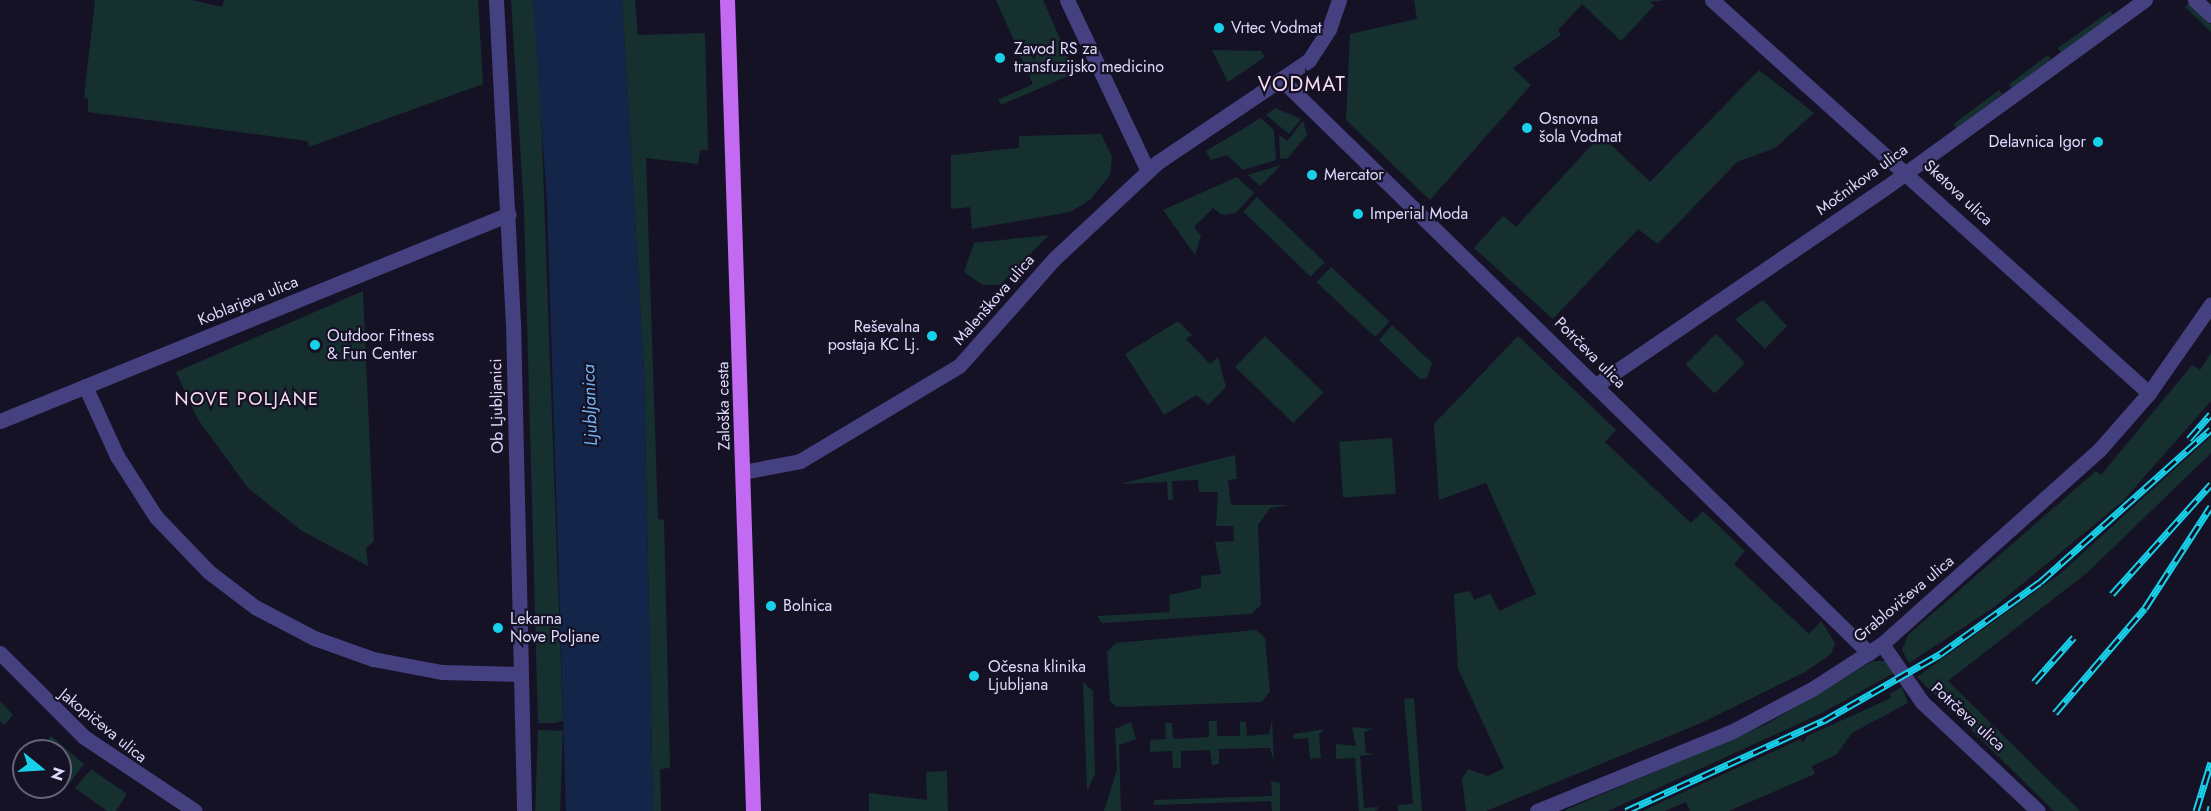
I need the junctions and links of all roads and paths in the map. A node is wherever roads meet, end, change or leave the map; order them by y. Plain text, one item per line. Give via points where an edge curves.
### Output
1 (496, 0) edge
2 (727, 0) edge
3 (1067, 0) edge
4 (1338, 0) edge
5 (1712, 0) edge
6 (2145, 0) edge
7 (2195, 0) edge
8 (2211, 15) edge
9 (1283, 81) junction
10 (1907, 170) junction
11 (1148, 171) junction
12 (509, 214) junction
13 (2211, 303) edge
14 (1596, 385) junction
15 (85, 386) junction
16 (2149, 393) junction
17 (0, 421) edge
18 (743, 472) junction
19 (1882, 644) junction
20 (0, 653) edge
21 (1869, 653) junction
22 (521, 674) junction
23 (195, 811) edge
24 (524, 811) edge
25 (753, 811) edge
26 (1537, 811) edge
27 (2038, 811) edge

1 - 12 street, Ob Ljubljanici
2 - 18 main road, Zaloška cesta
3 - 11 street
4 - 9 street, Malenškova ulica via 1329,29 1309,60
5 - 10 street, Sketova ulica
6 - 10 street, Močnikova ulica
7 - 8 street
9 - 11 street, Malenškova ulica
9 - 14 street, Potrčeva ulica
10 - 14 street, Močnikova ulica
10 - 16 street, Sketova ulica
11 - 18 street, Malenškova ulica via 1054,258 959,366 800,461
12 - 15 street, Koblarjeva ulica
12 - 22 street, Ob Ljubljanici
13 - 16 street, Grablovičeva ulica
14 - 21 street, Potrčeva ulica
15 - 17 street, Koblarjeva ulica
15 - 22 street via 117,456 156,517 209,572 252,604 314,638 373,659 442,672
16 - 19 street, Grablovičeva ulica via 2064,486
18 - 25 main road, Zaloška cesta
19 - 21 street, Grablovičeva ulica
19 - 27 street, Potrčeva ulica via 1922,702
20 - 23 street, Jakopičeva ulica via 84,737
21 - 26 street, Grablovičeva ulica via 1731,732
22 - 24 street, Ob Ljubljanici

